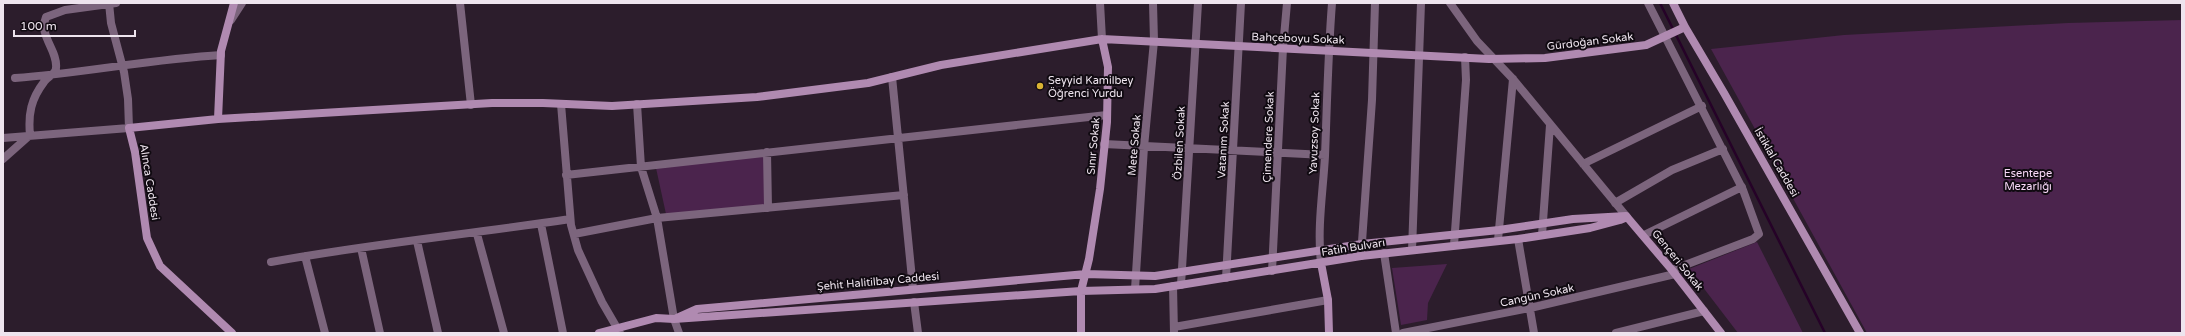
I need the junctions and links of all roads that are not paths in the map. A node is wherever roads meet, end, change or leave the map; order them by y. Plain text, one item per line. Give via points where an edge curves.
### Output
1 (112, 3) edge
2 (234, 3) edge
3 (242, 3) edge
4 (460, 3) edge
5 (1100, 3) edge
6 (1153, 3) edge
7 (1198, 3) edge
8 (1241, 3) edge
9 (1287, 3) edge
10 (1332, 3) edge
11 (1375, 3) edge
12 (1421, 3) edge
13 (1450, 3) edge
14 (1648, 3) edge
15 (1673, 3) edge
16 (231, 20) junction
17 (1682, 28) junction
18 (1666, 37) junction
19 (1102, 39) junction
20 (1154, 41) junction
21 (1196, 45) junction
22 (1239, 47) junction
23 (1283, 48) junction
24 (1328, 49) junction
25 (1373, 53) junction
26 (221, 55) junction
27 (1418, 55) junction
28 (1465, 57) junction
29 (1494, 58) junction
30 (123, 66) junction
31 (50, 76) junction
32 (892, 77) junction
33 (15, 78) dead end
34 (1513, 79) junction
35 (561, 104) junction
36 (637, 104) junction
37 (471, 105) junction
38 (1702, 106) junction
39 (1107, 115) junction
40 (218, 119) junction
41 (1550, 125) junction
42 (129, 128) junction
43 (30, 135) junction
44 (3, 138) edge
45 (898, 138) junction
46 (1104, 144) junction
47 (1144, 147) junction
48 (1723, 149) junction
49 (1189, 150) junction
50 (767, 152) junction
51 (1233, 152) junction
52 (1278, 154) junction
53 (1325, 155) junction
54 (3, 159) edge
55 (1583, 164) junction
56 (641, 167) junction
57 (566, 176) junction
58 (1742, 187) junction
59 (904, 195) junction
60 (1615, 203) junction
61 (768, 208) junction
62 (1627, 216) junction
63 (657, 218) junction
64 (570, 219) junction
65 (541, 224) junction
66 (1542, 224) junction
67 (1499, 230) junction
68 (477, 234) junction
69 (574, 234) junction
70 (1455, 235) junction
71 (1542, 235) junction
72 (1644, 235) junction
73 (1412, 238) junction
74 (1518, 239) junction
75 (1498, 240) junction
76 (417, 241) junction
77 (1362, 244) junction
78 (1454, 245) junction
79 (361, 248) junction
80 (1320, 250) junction
81 (1412, 250) junction
82 (1384, 253) junction
83 (304, 256) junction
84 (1361, 256) junction
85 (1273, 258) junction
86 (271, 262) dead end
87 (1321, 263) junction
88 (1227, 265) junction
89 (1272, 271) junction
90 (1182, 272) junction
91 (1674, 272) junction
92 (1086, 274) junction
93 (1136, 275) junction
94 (1226, 278) junction
95 (1177, 286) junction
96 (913, 289) junction
97 (1135, 289) junction
98 (1081, 291) junction
99 (1328, 300) junction
100 (914, 302) junction
101 (1530, 308) junction
102 (1704, 311) junction
103 (674, 319) junction
104 (619, 330) edge
105 (1174, 330) edge
106 (232, 333) edge
107 (325, 333) edge
108 (380, 333) edge
109 (438, 333) edge
110 (504, 333) edge
111 (562, 333) edge
112 (600, 333) edge
113 (679, 333) edge
114 (918, 333) edge
115 (1081, 333) edge
116 (1329, 333) edge
117 (1396, 333) edge
118 (1403, 333) edge
119 (1534, 333) edge
120 (1616, 333) edge
121 (1722, 333) edge
122 (1860, 333) edge

1 - 30 street, Alınca Caddesi via 111,23
1 - 31 street via 64,10 46,17 44,29 56,67
2 - 16 street
3 - 16 street
4 - 37 street
5 - 19 street, Sınır Sokak
6 - 20 street, Mete Sokak
7 - 21 street, Özbilen Sokak
8 - 22 street, Vatanım Sokak
9 - 23 street, Çimendere Sokak
10 - 24 street, Yavuzsoy Sokak
11 - 25 street
12 - 27 street
13 - 29 street, Gençeri Sokak via 1477,41
14 - 18 street
15 - 17 street, İstiklal Caddesi
16 - 26 street via 224,36
17 - 18 street, Gürdoğan Sokak
17 - 122 street, İstiklal Caddesi via 1724,93
18 - 29 street, Gürdoğan Sokak via 1646,45 1581,54 1545,58
18 - 38 street
19 - 20 street, Bahçeboyu Sokak
19 - 32 street, Bahçeboyu Sokak via 941,65
19 - 39 street, Sınır Sokak via 1108,67
20 - 21 street, Bahçeboyu Sokak
20 - 47 street, Mete Sokak
21 - 22 street, Bahçeboyu Sokak
21 - 49 street, Özbilen Sokak
22 - 23 street, Bahçeboyu Sokak
22 - 51 street, Vatanım Sokak
23 - 24 street, Bahçeboyu Sokak
23 - 52 street, Çimendere Sokak
24 - 25 street, Bahçeboyu Sokak
24 - 53 street, Yavuzsoy Sokak
25 - 27 street, Bahçeboyu Sokak
25 - 77 street
26 - 30 street via 175,58
26 - 40 street
27 - 28 street, Bahçeboyu Sokak
27 - 73 street
28 - 29 street, Bahçeboyu Sokak
28 - 70 street via 1466,80
29 - 34 street, Gençeri Sokak
30 - 31 street
30 - 42 street, Alınca Caddesi
31 - 33 street
31 - 43 street via 44,81 30,106
32 - 36 street, Bahçeboyu Sokak via 868,83 763,96
32 - 45 street
34 - 41 street, Gençeri Sokak
34 - 67 street
35 - 36 street, Bahçeboyu Sokak
35 - 37 street, Bahçeboyu Sokak
35 - 57 street
36 - 56 street
37 - 40 street, Bahçeboyu Sokak
38 - 48 street
38 - 55 street
39 - 45 street
39 - 46 street, Sınır Sokak
40 - 42 street, Bahçeboyu Sokak
41 - 55 street, Gençeri Sokak
41 - 66 street
42 - 43 street
42 - 106 street, Alınca Caddesi via 136,152 147,238 160,266
43 - 44 street
43 - 54 street
45 - 50 street
45 - 59 street
46 - 47 street
46 - 92 street, Sınır Sokak via 1100,189
47 - 49 street
47 - 93 street, Mete Sokak
48 - 58 street
48 - 60 street via 1672,170
49 - 51 street
49 - 90 street, Özbilen Sokak
50 - 56 street
50 - 61 street
51 - 52 street
51 - 88 street, Vatanım Sokak
52 - 53 street
52 - 85 street, Çimendere Sokak
53 - 80 street, Yavuzsoy Sokak
55 - 60 street, Gençeri Sokak
56 - 57 street
56 - 63 street
57 - 64 street
58 - 72 street
58 - 91 street, Cangün Sokak via 1759,234 1753,239
59 - 61 street
59 - 96 street
60 - 62 street, Gençeri Sokak
61 - 63 street
62 - 66 street, Şehit Halitilbay Caddesi
62 - 71 street, Fatih Bulvarı via 1590,228
62 - 72 street, Gençeri Sokak
63 - 69 street
63 - 103 street
64 - 65 street
64 - 69 street
65 - 68 street
65 - 111 street
66 - 67 street, Şehit Halitilbay Caddesi
66 - 71 street
67 - 70 street, Şehit Halitilbay Caddesi
67 - 75 street
68 - 76 street
68 - 110 street
69 - 104 street via 578,250 602,302
70 - 73 street, Şehit Halitilbay Caddesi
70 - 78 street
71 - 74 street, Fatih Bulvarı
72 - 91 street, Gençeri Sokak
73 - 77 street, Şehit Halitilbay Caddesi
73 - 81 street
74 - 75 street, Fatih Bulvarı
74 - 101 street
75 - 78 street, Fatih Bulvarı
76 - 79 street
76 - 109 street
77 - 80 street, Şehit Halitilbay Caddesi
77 - 84 street
78 - 81 street, Fatih Bulvarı
79 - 83 street
79 - 108 street
80 - 85 street, Şehit Halitilbay Caddesi
80 - 87 street, Yavuzsoy Sokak
81 - 82 street, Fatih Bulvarı
82 - 84 street, Fatih Bulvarı
82 - 117 street
83 - 86 street
83 - 107 street
84 - 87 street, Fatih Bulvarı
85 - 88 street, Şehit Halitilbay Caddesi
85 - 89 street, Çimendere Sokak
87 - 89 street, Fatih Bulvarı
87 - 99 street
88 - 90 street, Şehit Halitilbay Caddesi
88 - 94 street, Vatanım Sokak
89 - 94 street, Fatih Bulvarı
90 - 93 street, Şehit Halitilbay Caddesi via 1155,276
90 - 95 street, Özbilen Sokak
91 - 101 street, Cangün Sokak
91 - 102 street, Gençeri Sokak
92 - 93 street, Şehit Halitilbay Caddesi
92 - 96 street, Şehit Halitilbay Caddesi
92 - 98 street, Sınır Sokak
93 - 97 street, Mete Sokak
94 - 95 street, Fatih Bulvarı
95 - 97 street, Fatih Bulvarı
95 - 105 street, Özbilen Sokak
96 - 103 street, Şehit Halitilbay Caddesi via 697,309
97 - 98 street, Fatih Bulvarı
98 - 100 street, Şehit Halitilbay Caddesi
98 - 115 street, Sınır Sokak
99 - 105 street
99 - 116 street
100 - 103 street, Şehit Halitilbay Caddesi
100 - 114 street
101 - 118 street, Cangün Sokak
101 - 119 street
102 - 120 street
102 - 121 street, Gençeri Sokak
103 - 104 street, Şehit Halitilbay Caddesi via 656,318
103 - 113 street
104 - 112 street, Şehit Halitilbay Caddesi

